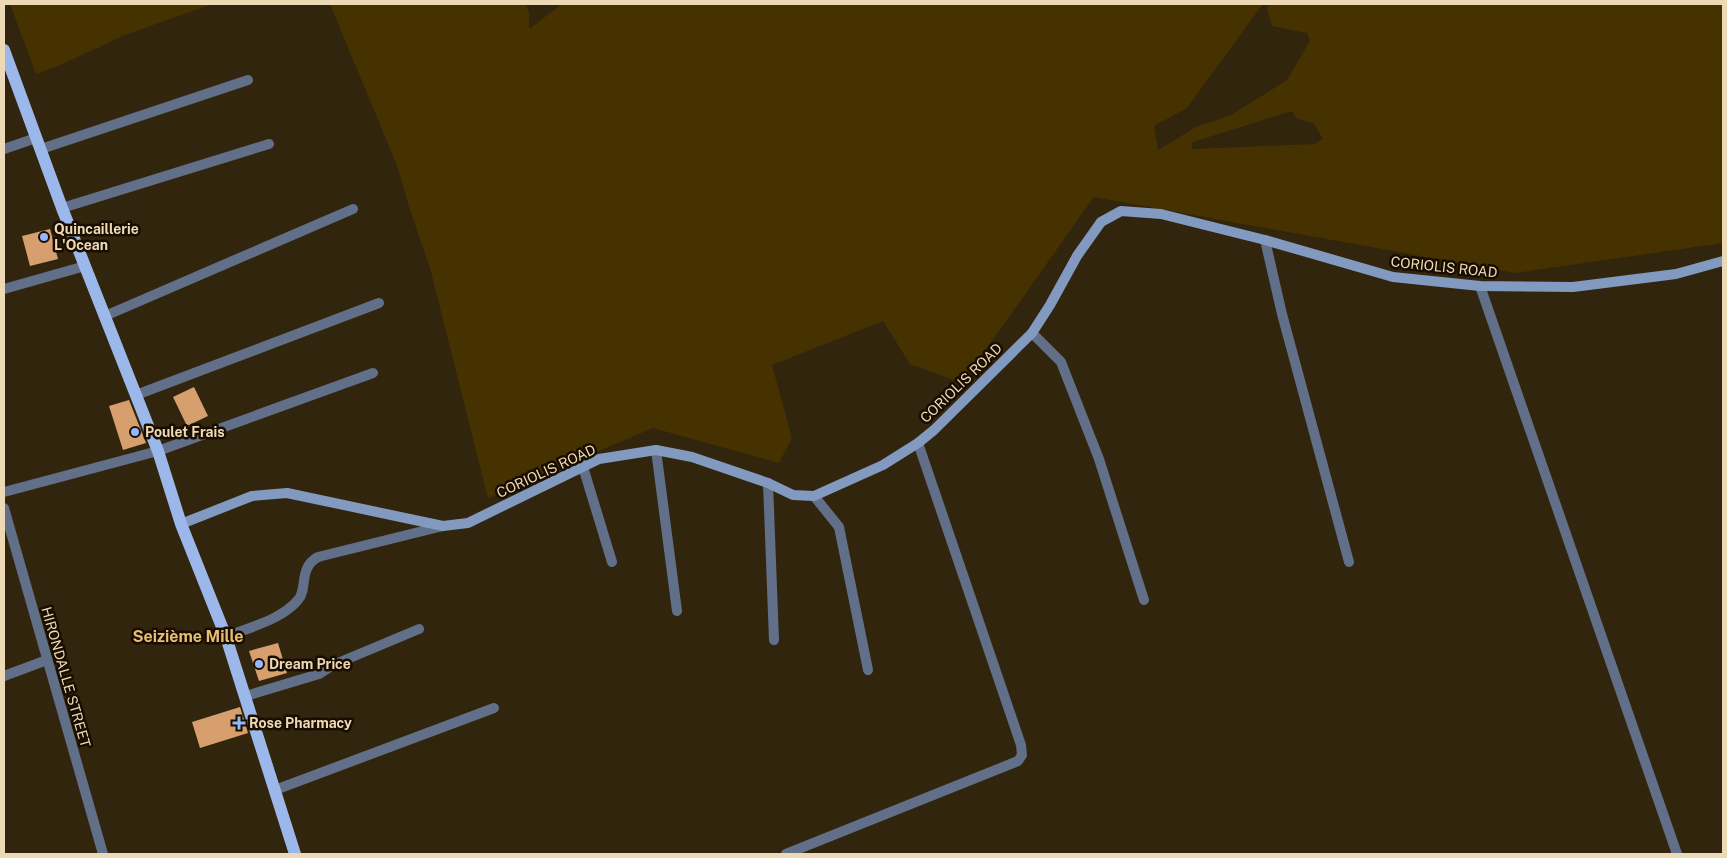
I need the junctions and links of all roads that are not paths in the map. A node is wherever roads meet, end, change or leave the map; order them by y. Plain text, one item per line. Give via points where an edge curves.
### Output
1 (4, 50) edge
2 (248, 80) dead end
3 (39, 143) junction
4 (269, 144) dead end
5 (4, 149) edge
6 (62, 208) junction
7 (353, 209) dead end
8 (1265, 240) junction
9 (1723, 260) edge
10 (85, 266) junction
11 (1480, 286) junction
12 (4, 289) edge
13 (379, 303) dead end
14 (105, 316) junction
15 (1032, 333) junction
16 (373, 373) dead end
17 (136, 395) junction
18 (918, 443) junction
19 (656, 450) junction
20 (158, 451) junction
21 (583, 467) junction
22 (768, 483) junction
23 (4, 492) edge
24 (814, 496) junction
25 (4, 508) edge
26 (181, 524) junction
27 (443, 526) junction
28 (612, 562) dead end
29 (1349, 562) dead end
30 (1144, 600) dead end
31 (677, 611) dead end
32 (419, 628) dead end
33 (226, 637) junction
34 (774, 640) dead end
35 (47, 660) junction
36 (868, 670) dead end
37 (4, 676) edge
38 (246, 696) junction
39 (494, 708) dead end
40 (275, 790) junction
41 (103, 854) edge
42 (295, 854) edge
43 (786, 854) edge
44 (1677, 854) edge

1 - 3 main road
2 - 3 street
3 - 5 street
3 - 6 main road
4 - 6 street
6 - 10 main road
7 - 14 street
8 - 11 main road, CORIOLIS ROAD via 1392,277
8 - 15 main road, CORIOLIS ROAD via 1161,214 1121,211 1101,222
8 - 29 street
9 - 11 main road, CORIOLIS ROAD via 1676,274 1573,287
10 - 12 street
10 - 14 main road
11 - 44 street
13 - 17 street
14 - 17 main road
15 - 18 main road, CORIOLIS ROAD
15 - 30 street via 1061,362 1099,459
16 - 20 street
17 - 20 main road
18 - 24 main road, CORIOLIS ROAD via 883,465
18 - 43 street via 1022,745 1022,754 1018,762
19 - 21 main road, CORIOLIS ROAD via 599,459
19 - 22 main road, CORIOLIS ROAD via 692,457
19 - 31 street
20 - 23 street
20 - 26 main road
21 - 27 main road, CORIOLIS ROAD via 468,523
21 - 28 street
22 - 24 main road, CORIOLIS ROAD via 793,494
22 - 34 street
24 - 36 street via 839,526
25 - 35 street, HIRONDALLE STREET
26 - 27 main road, CORIOLIS ROAD via 252,496 287,493
26 - 33 main road
27 - 33 street via 312,560 299,599 283,614
32 - 38 street via 319,674
33 - 38 main road
35 - 37 street
35 - 41 street, HIRONDALLE STREET
38 - 40 main road
39 - 40 street
40 - 42 main road

